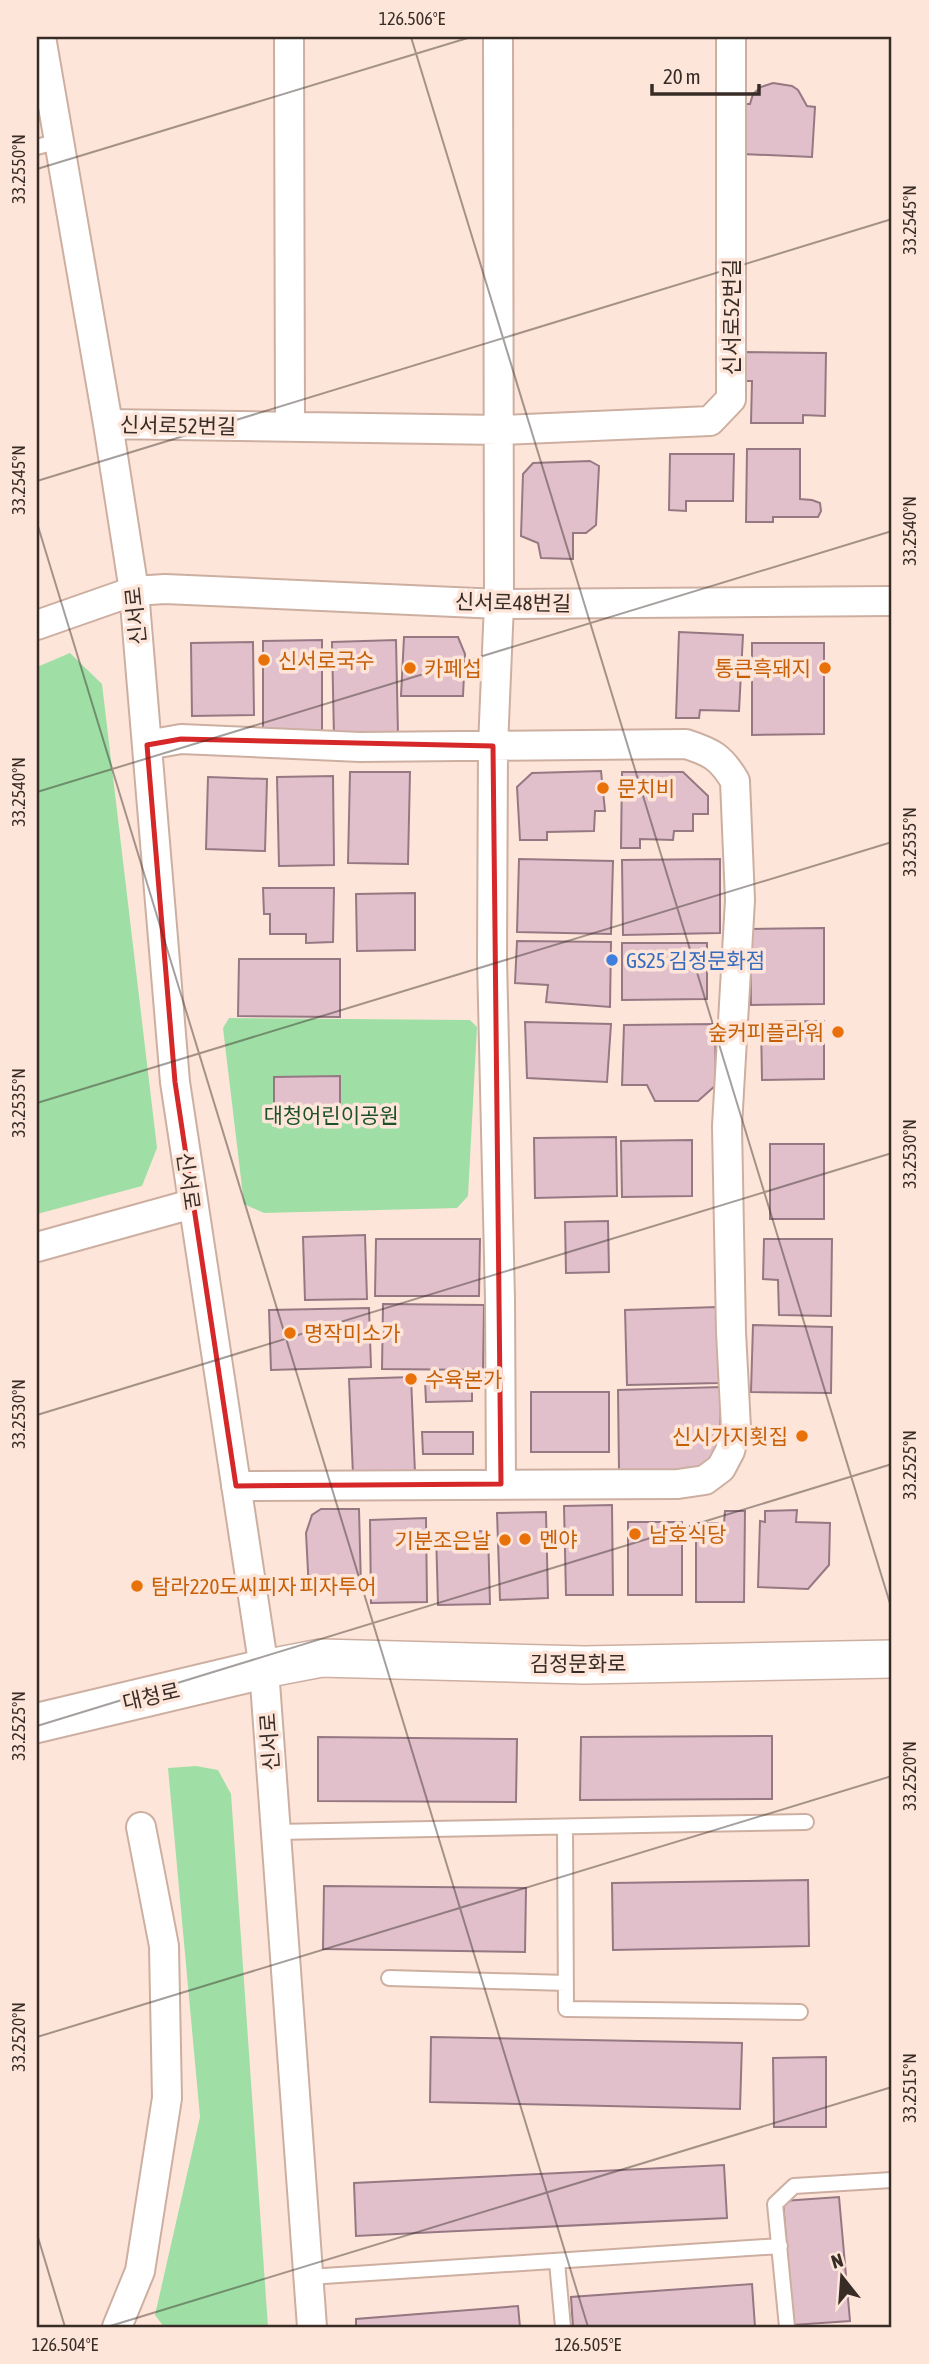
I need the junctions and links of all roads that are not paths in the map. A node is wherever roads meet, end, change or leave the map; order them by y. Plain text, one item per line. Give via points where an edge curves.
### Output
1 (41, 37) edge
2 (289, 37) edge
3 (498, 37) edge
4 (731, 37) edge
5 (47, 144) edge
6 (108, 424) junction
7 (290, 427) junction
8 (499, 430) junction
9 (134, 591) junction
10 (892, 601) edge
11 (499, 604) junction
12 (37, 625) edge
13 (146, 745) junction
14 (493, 746) junction
15 (192, 1204) junction
16 (37, 1247) edge
17 (501, 1484) junction
18 (236, 1486) junction
19 (892, 1659) edge
20 (264, 1669) junction
21 (37, 1723) edge
22 (806, 1822) dead end
23 (141, 1827) dead end
24 (565, 1827) junction
25 (276, 1832) junction
26 (389, 1978) dead end
27 (566, 1983) junction
28 (800, 2011) dead end
29 (892, 2180) edge
30 (780, 2246) junction
31 (557, 2262) junction
32 (309, 2277) junction
33 (124, 2322) edge
34 (313, 2327) edge
35 (563, 2327) edge
36 (787, 2327) edge

1 - 5 street, 신서로
2 - 7 street
3 - 8 street
4 - 8 street, 신서로52번길 via 731,399 710,421
5 - 6 street, 신서로
6 - 7 street, 신서로52번길
6 - 9 street, 신서로
7 - 8 street, 신서로52번길
8 - 11 street
9 - 11 street, 신서로48번길
9 - 12 street, 신서로48번길
9 - 13 street, 신서로
10 - 11 street, 신서로48번길
11 - 14 street
13 - 14 street via 181,738 360,747
13 - 15 street, 신서로 via 175,1082
14 - 17 street
14 - 17 street via 686,744 712,752 735,782 740,900 727,1126 736,1428 730,1451 721,1468 705,1480 678,1485
15 - 16 street
15 - 18 street, 신서로
17 - 18 street
18 - 20 street, 신서로
19 - 20 street, 김정문화로 via 584,1665 321,1658
20 - 21 main road, 대청로
20 - 25 street, 신서로
22 - 24 lane
23 - 33 street via 164,1946 167,2098 140,2271
24 - 25 lane
24 - 27 lane
25 - 32 street, 신서로
26 - 27 lane
27 - 28 lane via 566,2009
29 - 30 lane via 794,2186 775,2204
30 - 31 lane
30 - 36 lane
31 - 32 lane
31 - 35 lane
32 - 34 street, 신서로

